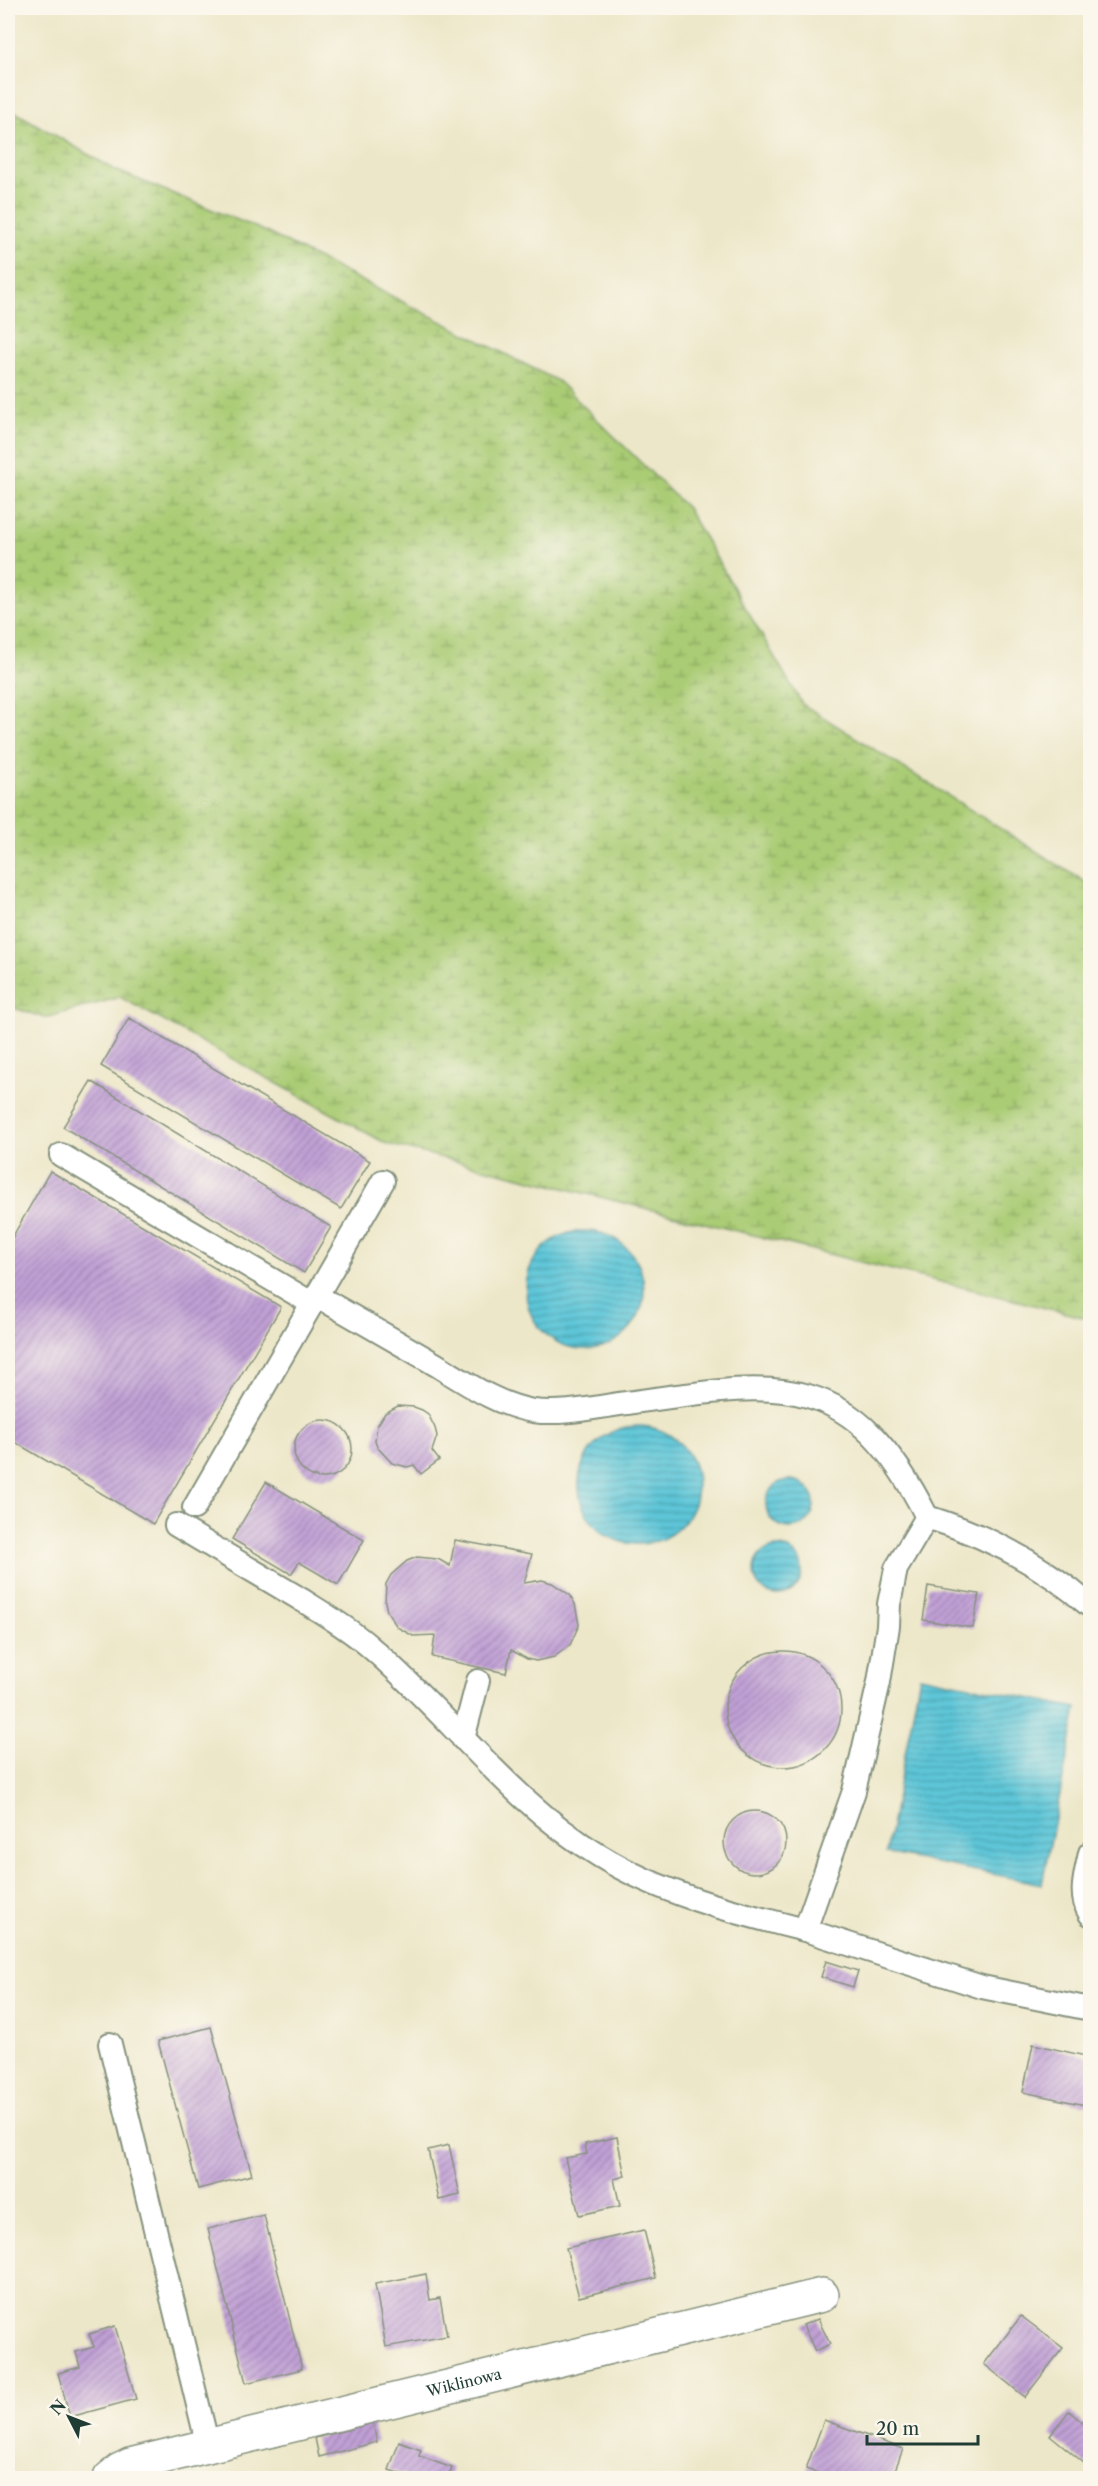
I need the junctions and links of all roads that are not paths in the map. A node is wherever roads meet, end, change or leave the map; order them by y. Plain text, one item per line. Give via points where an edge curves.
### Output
1 (61, 1155) dead end
2 (383, 1181) dead end
3 (315, 1300) junction
4 (194, 1508) dead end
5 (927, 1517) junction
6 (176, 1525) dead end
7 (1090, 1606) edge
8 (478, 1681) dead end
9 (463, 1739) junction
10 (1090, 1853) edge
11 (1090, 1914) edge
12 (805, 1930) junction
13 (1090, 2009) edge
14 (110, 2044) dead end
15 (822, 2295) dead end
16 (208, 2446) junction
17 (110, 2478) edge

1 - 3 lane
2 - 3 lane
3 - 4 lane
3 - 5 lane via 484,1393 531,1410 564,1412 751,1388 801,1393 845,1411 909,1483
5 - 7 lane via 1014,1552
5 - 12 lane via 896,1569 879,1682 854,1791
6 - 9 lane via 367,1644
8 - 9 lane
9 - 12 lane via 541,1813 608,1861 696,1900
10 - 11 lane via 1083,1886
12 - 13 lane via 973,1984
14 - 16 lane
15 - 16 street, Wiklinowa
16 - 17 street, Wiklinowa via 130,2466

